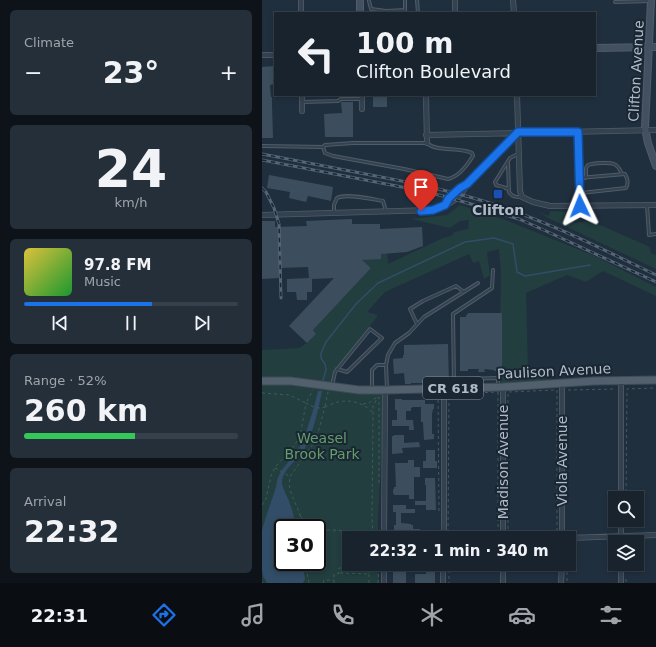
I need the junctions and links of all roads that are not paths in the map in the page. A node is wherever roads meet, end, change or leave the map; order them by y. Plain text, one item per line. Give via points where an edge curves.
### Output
1 (301, 0) edge
2 (360, 0) edge
3 (369, 0) edge
4 (405, 0) edge
5 (417, 0) edge
6 (455, 0) edge
7 (513, 0) edge
8 (651, 1) edge
9 (615, 2) dead end
10 (301, 12) edge
11 (360, 12) edge
12 (405, 12) edge
13 (418, 12) edge
14 (455, 12) edge
15 (514, 12) edge
16 (653, 47) edge
17 (596, 48) edge
18 (262, 55) edge
19 (274, 55) edge
20 (302, 96) edge
21 (426, 96) edge
22 (517, 96) edge
23 (362, 97) edge
24 (302, 102) junction
25 (362, 109) dead end
26 (302, 111) dead end
27 (645, 130) junction
28 (656, 130) edge
29 (518, 132) junction
30 (578, 132) junction
31 (426, 135) junction
32 (427, 143) junction
33 (262, 146) edge
34 (323, 147) junction
35 (519, 154) junction
36 (508, 162) junction
37 (656, 166) edge
38 (622, 174) junction
39 (579, 178) junction
40 (586, 178) junction
41 (509, 189) junction
42 (580, 193) junction
43 (522, 197) junction
44 (647, 205) junction
45 (656, 205) edge
46 (580, 206) junction
47 (387, 212) junction
48 (334, 213) junction
49 (262, 215) edge
50 (656, 234) edge
51 (493, 270) dead end
52 (478, 283) dead end
53 (464, 292) junction
54 (417, 324) junction
55 (386, 365) junction
56 (337, 369) junction
57 (621, 380) junction
58 (656, 380) edge
59 (262, 381) edge
60 (562, 383) junction
61 (454, 388) junction
62 (330, 389) junction
63 (502, 389) junction
64 (386, 390) junction
65 (441, 391) junction
66 (372, 393) junction
67 (621, 491) edge
68 (384, 531) edge
69 (441, 531) edge
70 (503, 531) edge
71 (562, 531) edge
72 (644, 535) edge
73 (656, 535) edge
74 (608, 536) edge
75 (576, 538) edge
76 (384, 571) edge
77 (443, 571) edge
78 (503, 571) edge
79 (562, 571) edge
80 (621, 571) edge
81 (384, 583) edge
82 (443, 583) edge
83 (503, 583) edge
84 (561, 583) edge
85 (620, 583) edge

1 - 10 street
2 - 3 lane
2 - 11 main road
3 - 12 lane via 371,9
4 - 12 lane
5 - 13 lane
6 - 14 street
7 - 15 street
8 - 9 lane
8 - 16 main road, Clifton Avenue
16 - 17 main road
16 - 27 main road, Clifton Avenue
18 - 19 street
20 - 24 street
21 - 31 street
22 - 29 street
23 - 24 lane
23 - 25 street
24 - 26 street
27 - 28 street
27 - 30 street
27 - 37 main road, Clifton Avenue
29 - 30 street
29 - 31 street
29 - 35 street
29 - 47 street via 453,202 433,210
30 - 39 street
31 - 32 street
32 - 34 lane via 353,143
32 - 34 lane via 432,147 466,151 473,156 460,172 448,179 333,156 325,153
33 - 34 lane
35 - 36 lane via 511,157
35 - 43 street
36 - 41 lane
36 - 41 lane via 495,183
38 - 40 lane
38 - 40 lane via 614,164 592,163 586,168
38 - 42 lane via 628,179 626,188
39 - 40 lane
39 - 42 street
41 - 43 lane via 512,195
42 - 46 street
43 - 46 street via 546,205
44 - 45 street
44 - 46 street
44 - 50 lane via 649,235
47 - 48 street
47 - 48 lane via 383,201 341,195 334,205
48 - 49 street
51 - 61 lane via 492,288 453,314
52 - 53 lane
53 - 54 lane
53 - 54 lane via 456,286 410,309
54 - 55 lane via 395,343
55 - 64 lane
55 - 66 lane via 377,365 372,370
56 - 56 lane via 370,329 382,338 347,372
56 - 62 lane
57 - 58 main road, Paulison Avenue / CR 618
57 - 60 main road, Paulison Avenue / CR 618
57 - 67 street
59 - 62 main road, Paulison Avenue / CR 618 via 291,381
60 - 63 main road, Paulison Avenue / CR 618
60 - 71 street, Viola Avenue
61 - 63 main road, Paulison Avenue / CR 618
61 - 65 main road, Paulison Avenue / CR 618
62 - 66 main road, Paulison Avenue / CR 618
63 - 70 street, Madison Avenue
64 - 65 main road, Paulison Avenue / CR 618
64 - 66 main road, Paulison Avenue / CR 618
64 - 68 street
65 - 69 street
72 - 73 street
74 - 75 street
76 - 81 street
77 - 82 street
78 - 83 street
79 - 84 street
80 - 85 street

